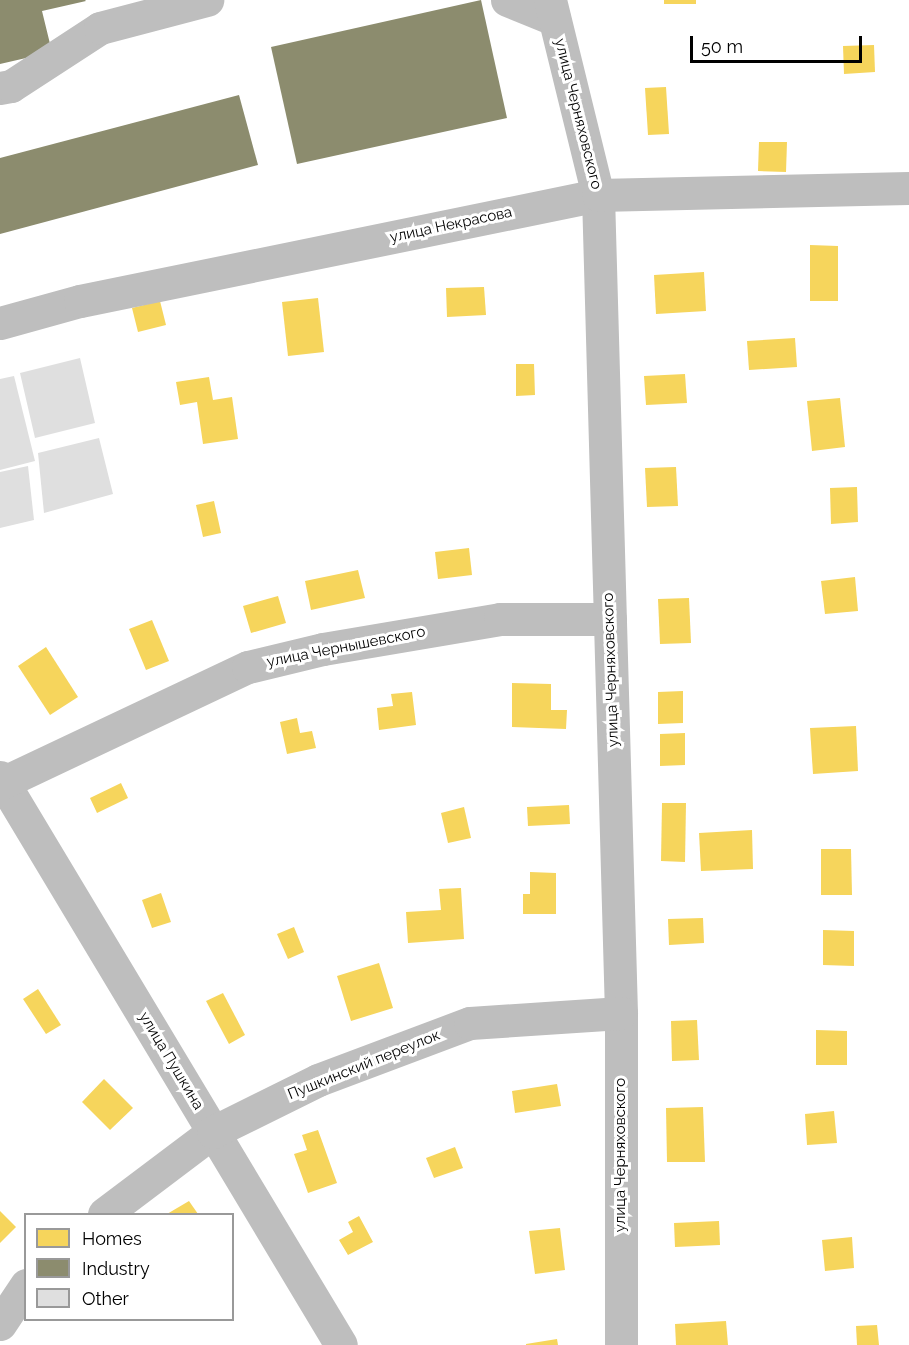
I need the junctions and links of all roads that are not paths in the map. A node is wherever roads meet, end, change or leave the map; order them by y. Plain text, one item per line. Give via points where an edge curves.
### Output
1 (207, 0) edge
2 (507, 0) edge
3 (552, 10) edge
4 (0, 88) edge
5 (909, 189) edge
6 (598, 195) junction
7 (0, 323) edge
8 (610, 619) junction
9 (1, 781) edge
10 (621, 1013) junction
11 (213, 1132) junction
12 (107, 1213) edge
13 (24, 1288) edge
14 (0, 1324) edge
15 (341, 1345) edge
16 (621, 1345) edge

1 - 4 street via 100,28 11,86
2 - 3 street
3 - 6 street, улица Черняховского
5 - 6 street, улица Некрасова
6 - 7 street, улица Некрасова via 80,301
6 - 8 street, улица Черняховского
8 - 9 street, улица Чернышевского via 500,619 323,649 248,667
8 - 10 street, улица Черняховского
9 - 11 street, улица Пушкина
10 - 11 street, Пушкинский переулок via 470,1023 318,1080
10 - 16 street, улица Черняховского
11 - 12 street, Пушкинский переулок
11 - 15 street, улица Пушкина
13 - 14 street

